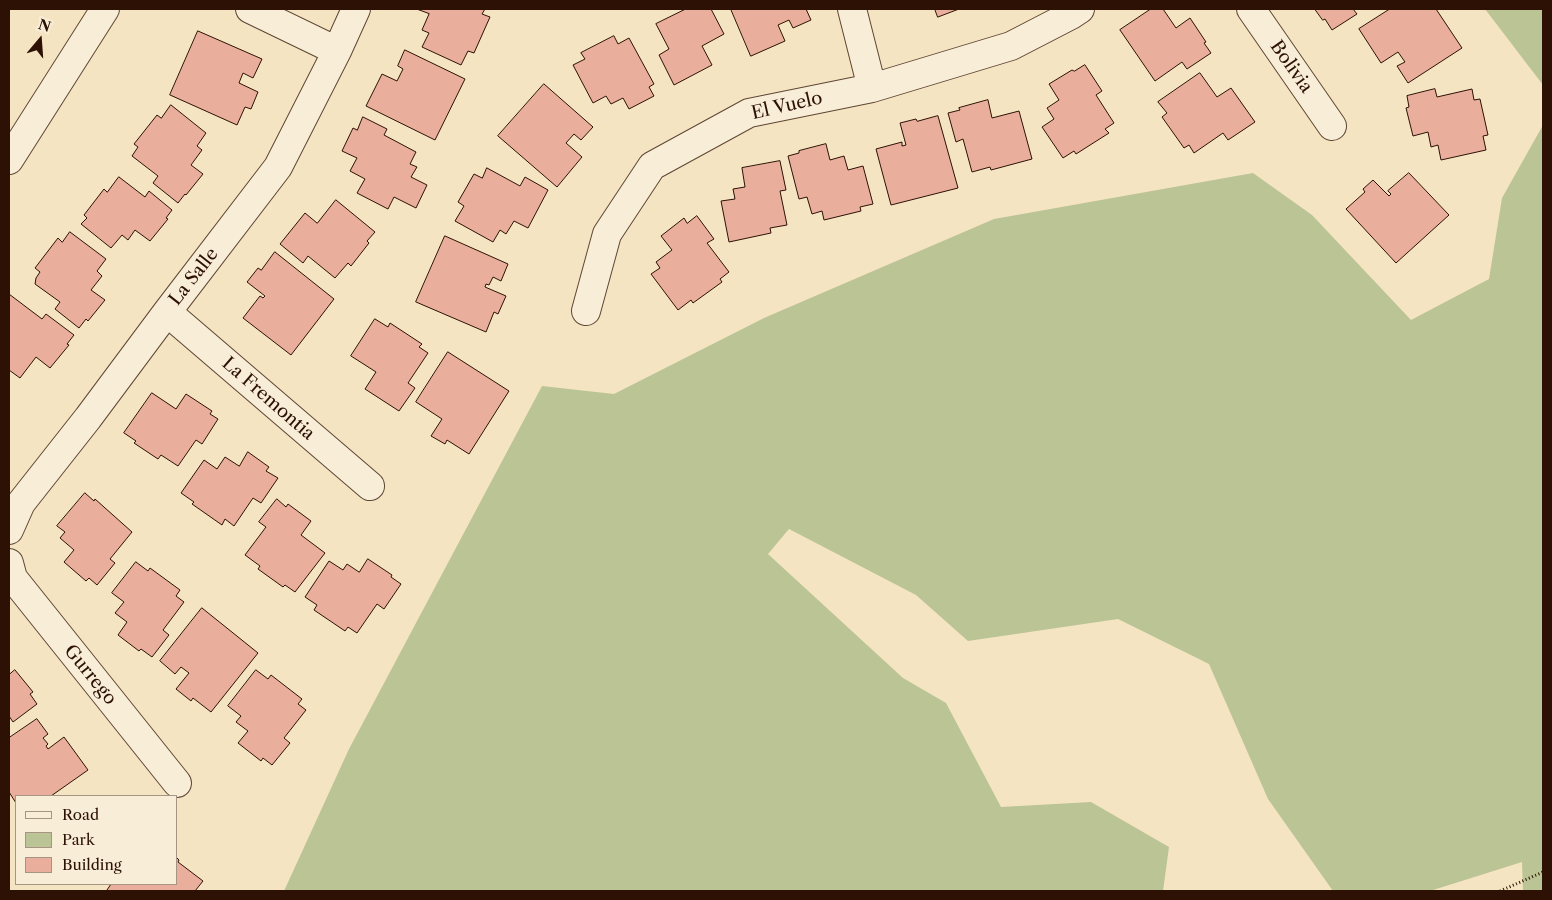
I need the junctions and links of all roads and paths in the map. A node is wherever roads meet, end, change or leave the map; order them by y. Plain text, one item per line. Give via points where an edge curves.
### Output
1 (105, 9) edge
2 (250, 9) edge
3 (356, 9) edge
4 (852, 9) edge
5 (1080, 9) edge
6 (1251, 9) edge
7 (337, 51) junction
8 (872, 88) junction
9 (1332, 126) dead end
10 (9, 160) edge
11 (586, 311) dead end
12 (167, 312) junction
13 (370, 486) dead end
14 (9, 530) edge
15 (9, 564) edge
16 (177, 784) dead end
17 (1543, 872) edge
18 (1500, 891) edge

1 - 10 street
2 - 7 street
3 - 7 street, La Salle
4 - 8 street
5 - 8 street, El Vuelo via 1011,46
6 - 9 street, Bolivia
7 - 12 street, La Salle via 278,167
8 - 11 street, El Vuelo via 749,113 652,166 607,234
12 - 13 street, La Fremontia
12 - 14 street, La Salle via 21,503
15 - 16 street, Gurrego via 13,578
17 - 18 path

